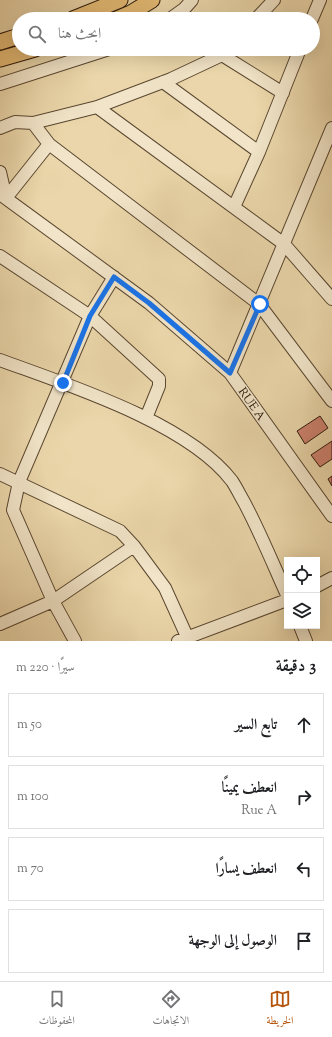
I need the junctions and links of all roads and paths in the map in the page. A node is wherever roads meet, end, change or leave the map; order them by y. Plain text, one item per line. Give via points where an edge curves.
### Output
1 (120, 0) edge
2 (152, 0) edge
3 (192, 0) edge
4 (274, 0) edge
5 (320, 0) edge
6 (90, 12) edge
7 (133, 12) edge
8 (180, 12) edge
9 (263, 12) edge
10 (315, 12) edge
11 (12, 38) edge
12 (0, 42) edge
13 (12, 56) edge
14 (86, 56) edge
15 (217, 56) edge
16 (231, 56) edge
17 (297, 56) edge
18 (0, 59) edge
19 (163, 82) junction
20 (0, 84) edge
21 (283, 93) junction
22 (97, 107) junction
23 (33, 123) junction
24 (0, 128) edge
25 (332, 128) edge
26 (49, 144) junction
27 (259, 152) junction
28 (0, 172) edge
29 (3, 196) edge
30 (234, 207) junction
31 (284, 244) junction
32 (0, 256) edge
33 (114, 277) junction
34 (331, 294) edge
35 (260, 304) junction
36 (90, 316) junction
37 (0, 360) edge
38 (230, 373) junction
39 (63, 383) junction
40 (332, 401) edge
41 (146, 418) junction
42 (0, 474) edge
43 (19, 482) junction
44 (332, 516) edge
45 (134, 546) junction
46 (332, 578) edge
47 (320, 584) edge
48 (286, 593) edge
49 (53, 601) junction
50 (284, 601) edge
51 (0, 624) edge
52 (301, 629) edge
53 (185, 640) edge
54 (75, 641) edge
55 (306, 641) edge

1 - 6 main road
2 - 7 main road
3 - 8 street
4 - 9 street
5 - 10 street
11 - 12 main road
13 - 18 main road
14 - 20 street
15 - 19 street
16 - 21 street
17 - 21 street
19 - 22 street
19 - 27 street
21 - 27 street
22 - 23 street
22 - 30 street
23 - 24 street via 15,122
23 - 26 street
25 - 31 street
26 - 29 street
26 - 35 street
27 - 30 street
28 - 29 street
29 - 33 street, RUE A
30 - 31 street
31 - 34 street
31 - 35 street
32 - 36 street
33 - 36 street
33 - 38 street, RUE A via 149,303
35 - 38 street
35 - 40 street
36 - 39 street
36 - 41 street via 159,379 159,386
37 - 39 street
38 - 44 street, RUE A
39 - 41 street
39 - 43 street
41 - 48 street via 199,448 232,481
42 - 43 street
43 - 45 street via 120,531
43 - 49 street via 13,510
45 - 49 street
45 - 53 street via 165,588
46 - 47 street
49 - 51 street
49 - 54 street
50 - 53 street
52 - 55 street

